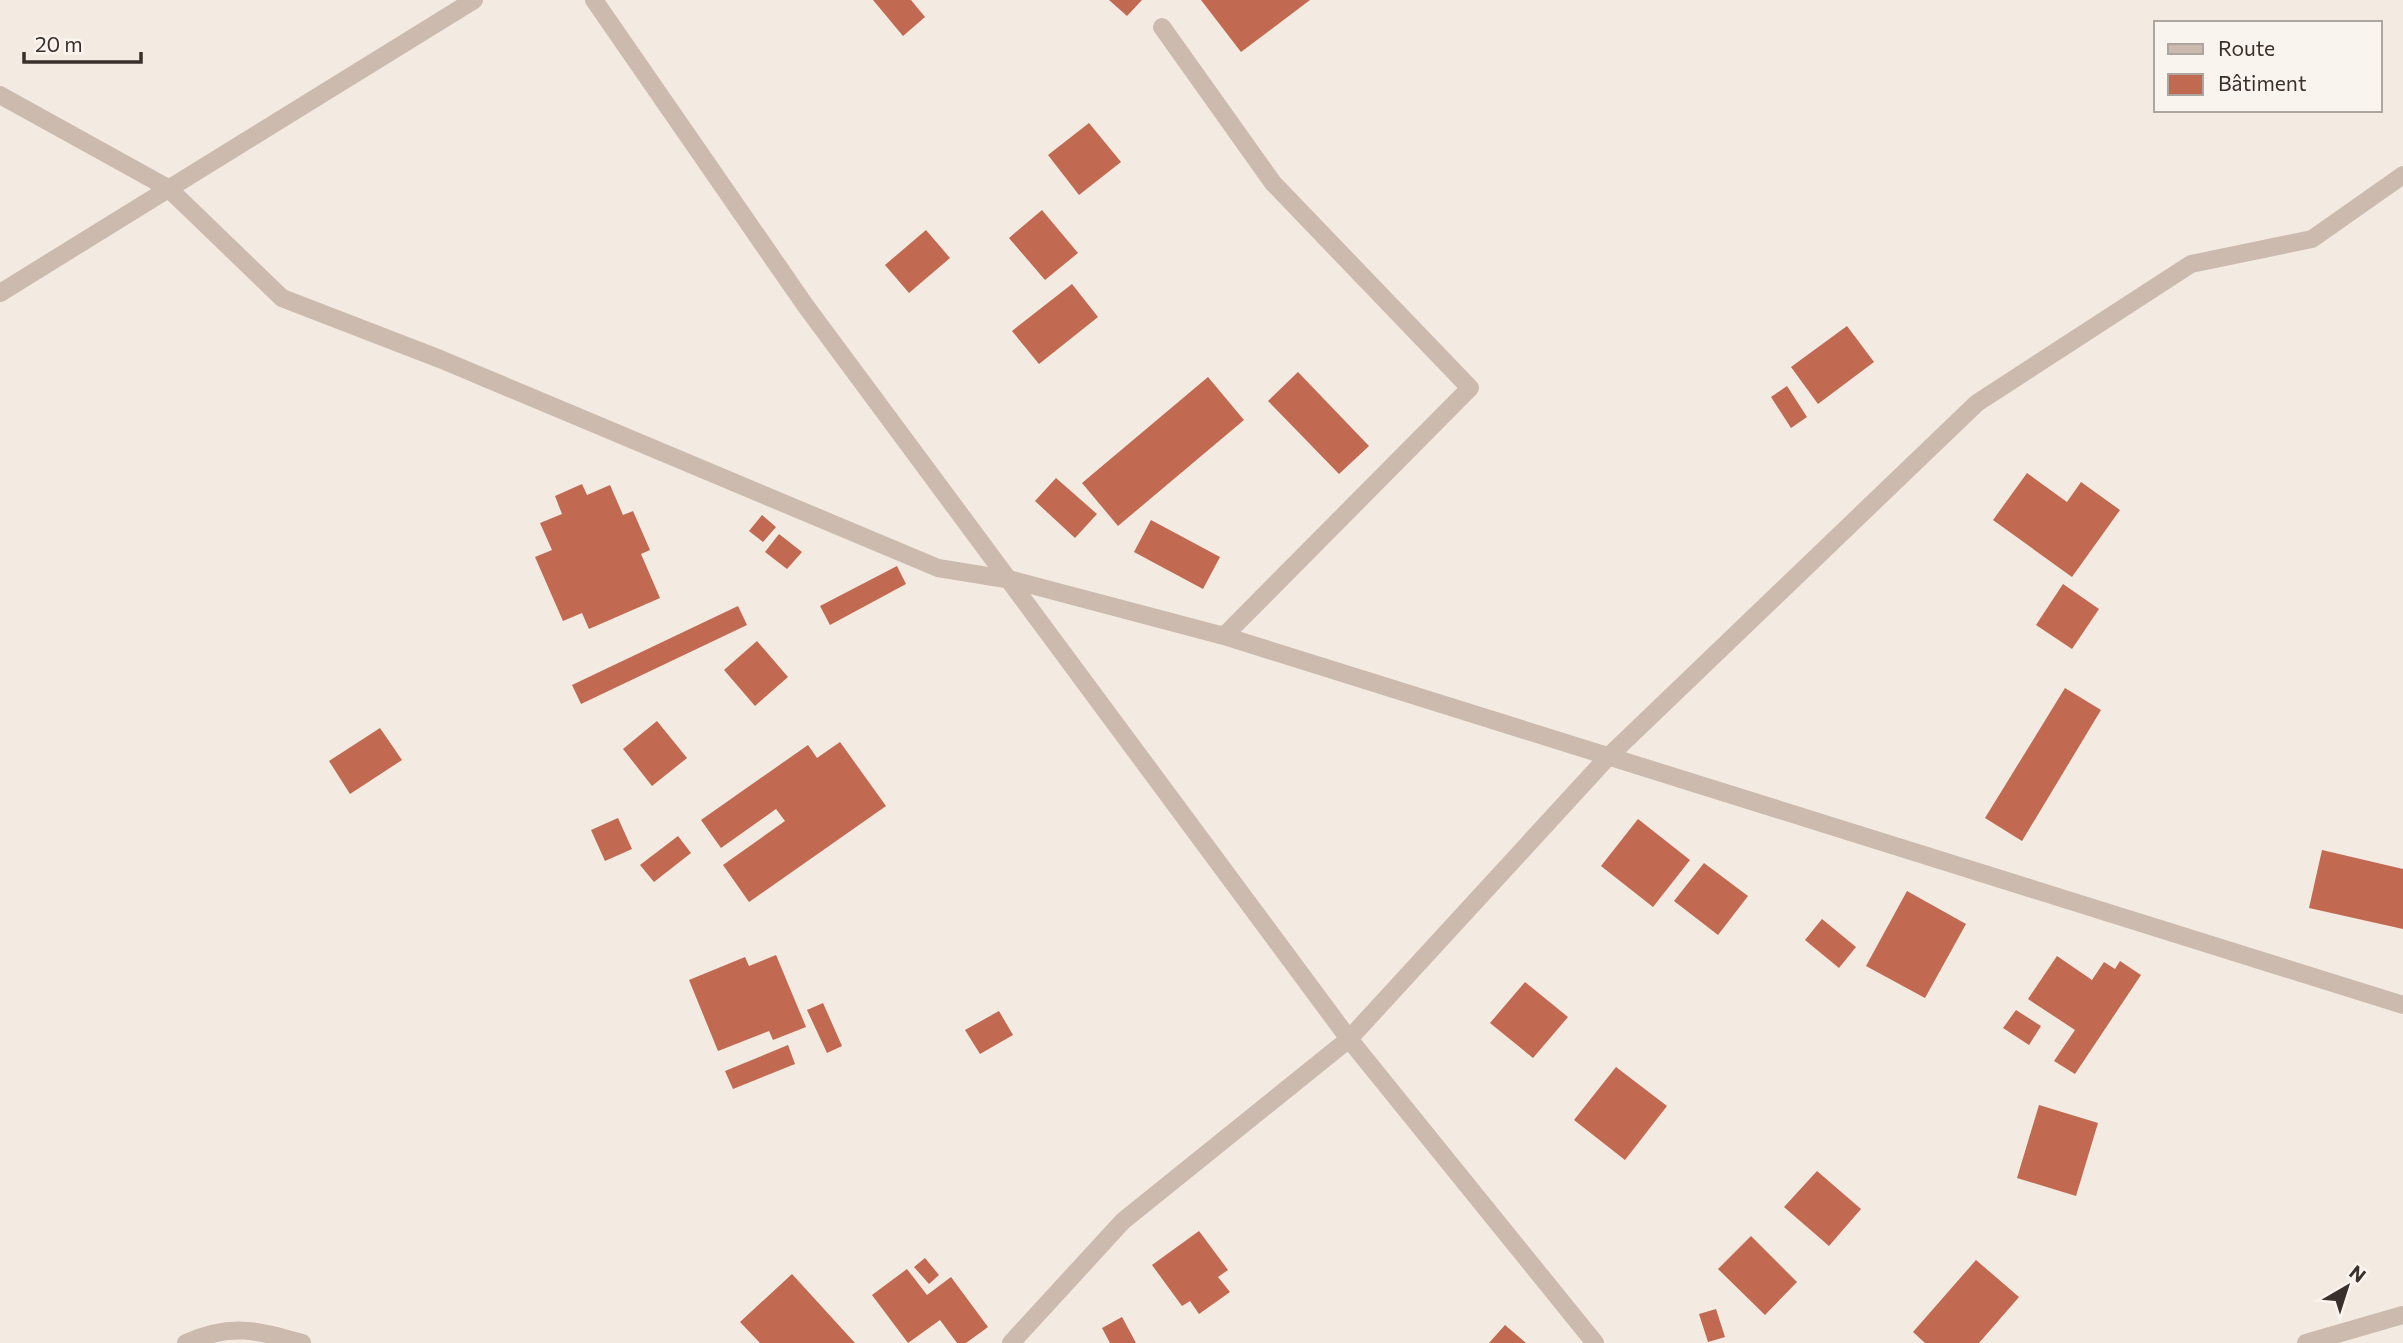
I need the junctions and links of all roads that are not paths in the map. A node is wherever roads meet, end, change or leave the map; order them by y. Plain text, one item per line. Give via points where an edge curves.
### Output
1 (474, 0) edge
2 (594, 0) edge
3 (1162, 27) dead end
4 (0, 96) edge
5 (2403, 175) edge
6 (168, 188) junction
7 (0, 293) edge
8 (1012, 580) junction
9 (1224, 636) junction
10 (1607, 758) junction
11 (2403, 1005) edge
12 (1349, 1039) junction
13 (2403, 1315) edge
14 (186, 1343) edge
15 (302, 1343) edge
16 (1012, 1343) edge
17 (1595, 1343) edge
18 (2306, 1343) edge

1 - 6 street
2 - 8 street via 805,305
3 - 9 street via 1273,183 1470,388
4 - 6 street
5 - 10 street via 2312,239 2191,264 1977,403
6 - 7 street
6 - 8 street via 282,298 440,359 939,568
8 - 9 street
8 - 12 street
9 - 10 street
10 - 11 street
10 - 12 street
12 - 16 street via 1123,1221
12 - 17 street
13 - 18 street
14 - 15 street via 238,1328

